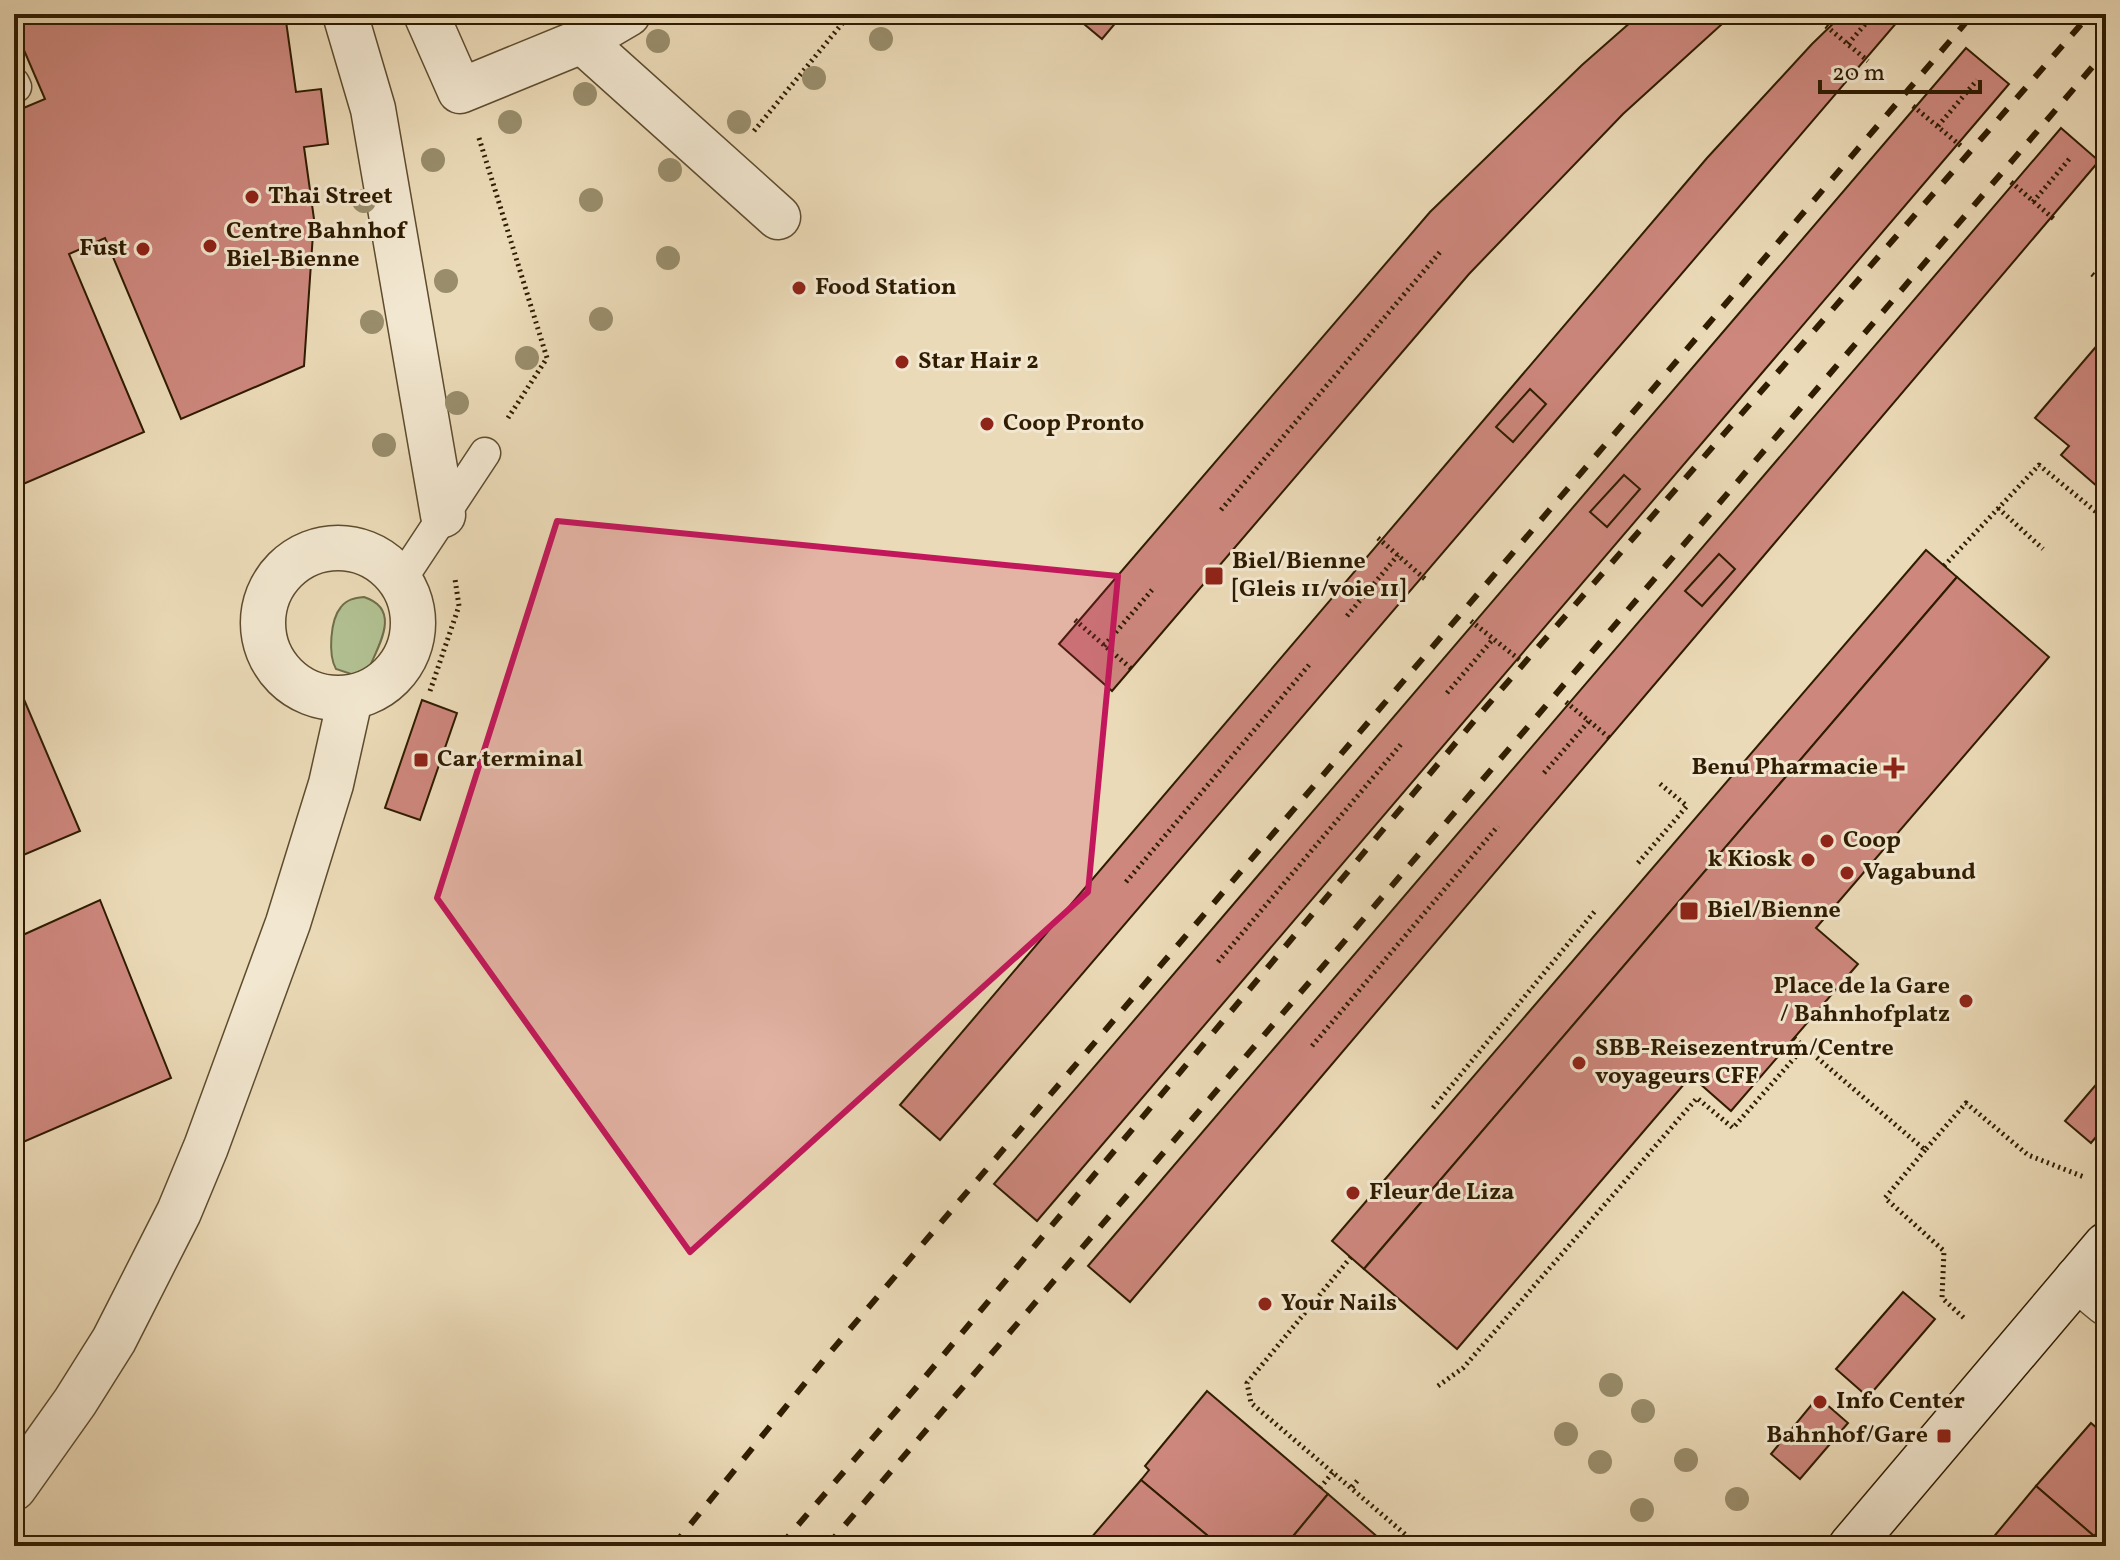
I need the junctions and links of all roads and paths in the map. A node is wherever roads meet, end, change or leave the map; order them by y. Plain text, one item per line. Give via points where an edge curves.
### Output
1 (345, 14) edge
2 (426, 14) edge
3 (628, 14) edge
4 (850, 14) edge
5 (1874, 14) edge
6 (1826, 26) dead end
7 (582, 41) junction
8 (1848, 44) junction
9 (1868, 61) dead end
10 (1977, 80) dead end
11 (460, 91) junction
12 (1913, 106) dead end
13 (1938, 126) junction
14 (1961, 146) dead end
15 (2071, 157) dead end
16 (724, 168) junction
17 (2011, 182) dead end
18 (2033, 202) junction
19 (778, 217) dead end
20 (2055, 220) dead end
21 (1440, 252) dead end
22 (2092, 274) dead end
23 (2106, 286) edge
24 (485, 453) joint
25 (1998, 508) junction
26 (1221, 510) dead end
27 (443, 515) junction
28 (2106, 520) edge
29 (1378, 538) dead end
30 (2043, 549) dead end
31 (1398, 555) junction
32 (1944, 566) dead end
33 (1425, 579) dead end
34 (401, 580) junction
35 (1152, 590) dead end
36 (1347, 616) dead end
37 (1075, 620) dead end
38 (1471, 621) dead end
39 (1493, 639) junction
40 (1104, 646) junction
41 (1521, 661) dead end
42 (1309, 665) dead end
43 (1134, 671) dead end
44 (430, 691) dead end
45 (1447, 693) dead end
46 (350, 699) junction
47 (1566, 702) dead end
48 (1589, 721) junction
49 (1612, 740) dead end
50 (1402, 743) dead end
51 (1544, 773) dead end
52 (1659, 783) dead end
53 (1498, 826) dead end
54 (1638, 863) dead end
55 (1126, 882) dead end
56 (1595, 911) dead end
57 (1218, 962) dead end
58 (1794, 1038) dead end
59 (1312, 1046) dead end
60 (1804, 1047) junction
61 (1433, 1108) dead end
62 (1925, 1150) junction
63 (2084, 1177) dead end
64 (2106, 1245) edge
65 (1351, 1257) dead end
66 (2091, 1291) edge
67 (1964, 1318) dead end
68 (1438, 1386) dead end
69 (1334, 1471) junction
70 (1358, 1480) dead end
71 (1352, 1487) junction
72 (14, 1488) edge
73 (1320, 1488) dead end
74 (1419, 1546) edge
75 (1851, 1546) edge

1 - 27 street via 373,109
2 - 11 street
3 - 7 street
4 - 16 path
5 - 8 path
6 - 8 path
7 - 11 street
7 - 16 street
8 - 9 path
10 - 13 path
11 - 24 path via 478,133 547,358
12 - 13 path
13 - 14 path
15 - 18 path
16 - 19 street
17 - 18 path
18 - 20 path
21 - 26 path
22 - 23 path
24 - 27 lane
25 - 28 path via 2039,465
25 - 30 path
25 - 32 path
27 - 34 lane
27 - 44 path via 459,606
29 - 31 path
31 - 33 path
31 - 36 path
34 - 46 street via 414,629 408,653 394,675
34 - 46 street via 365,552 320,549 280,573 269,593 264,638 272,660 305,692
35 - 40 path
37 - 40 path
38 - 39 path
39 - 41 path
39 - 45 path
40 - 43 path
42 - 55 path
46 - 72 street via 331,784 292,909 179,1212 114,1340
47 - 48 path
48 - 49 path
48 - 51 path
50 - 57 path
52 - 54 path via 1687,806
53 - 59 path
56 - 61 path
58 - 60 path
60 - 62 path
60 - 68 path via 1733,1128 1697,1098 1463,1368
62 - 63 path via 1966,1103 2028,1155
62 - 67 path via 1885,1198 1944,1251 1942,1298
64 - 66 street
65 - 69 path via 1247,1383 1251,1403
66 - 75 street
69 - 71 path
69 - 73 path
70 - 71 path
71 - 74 path

